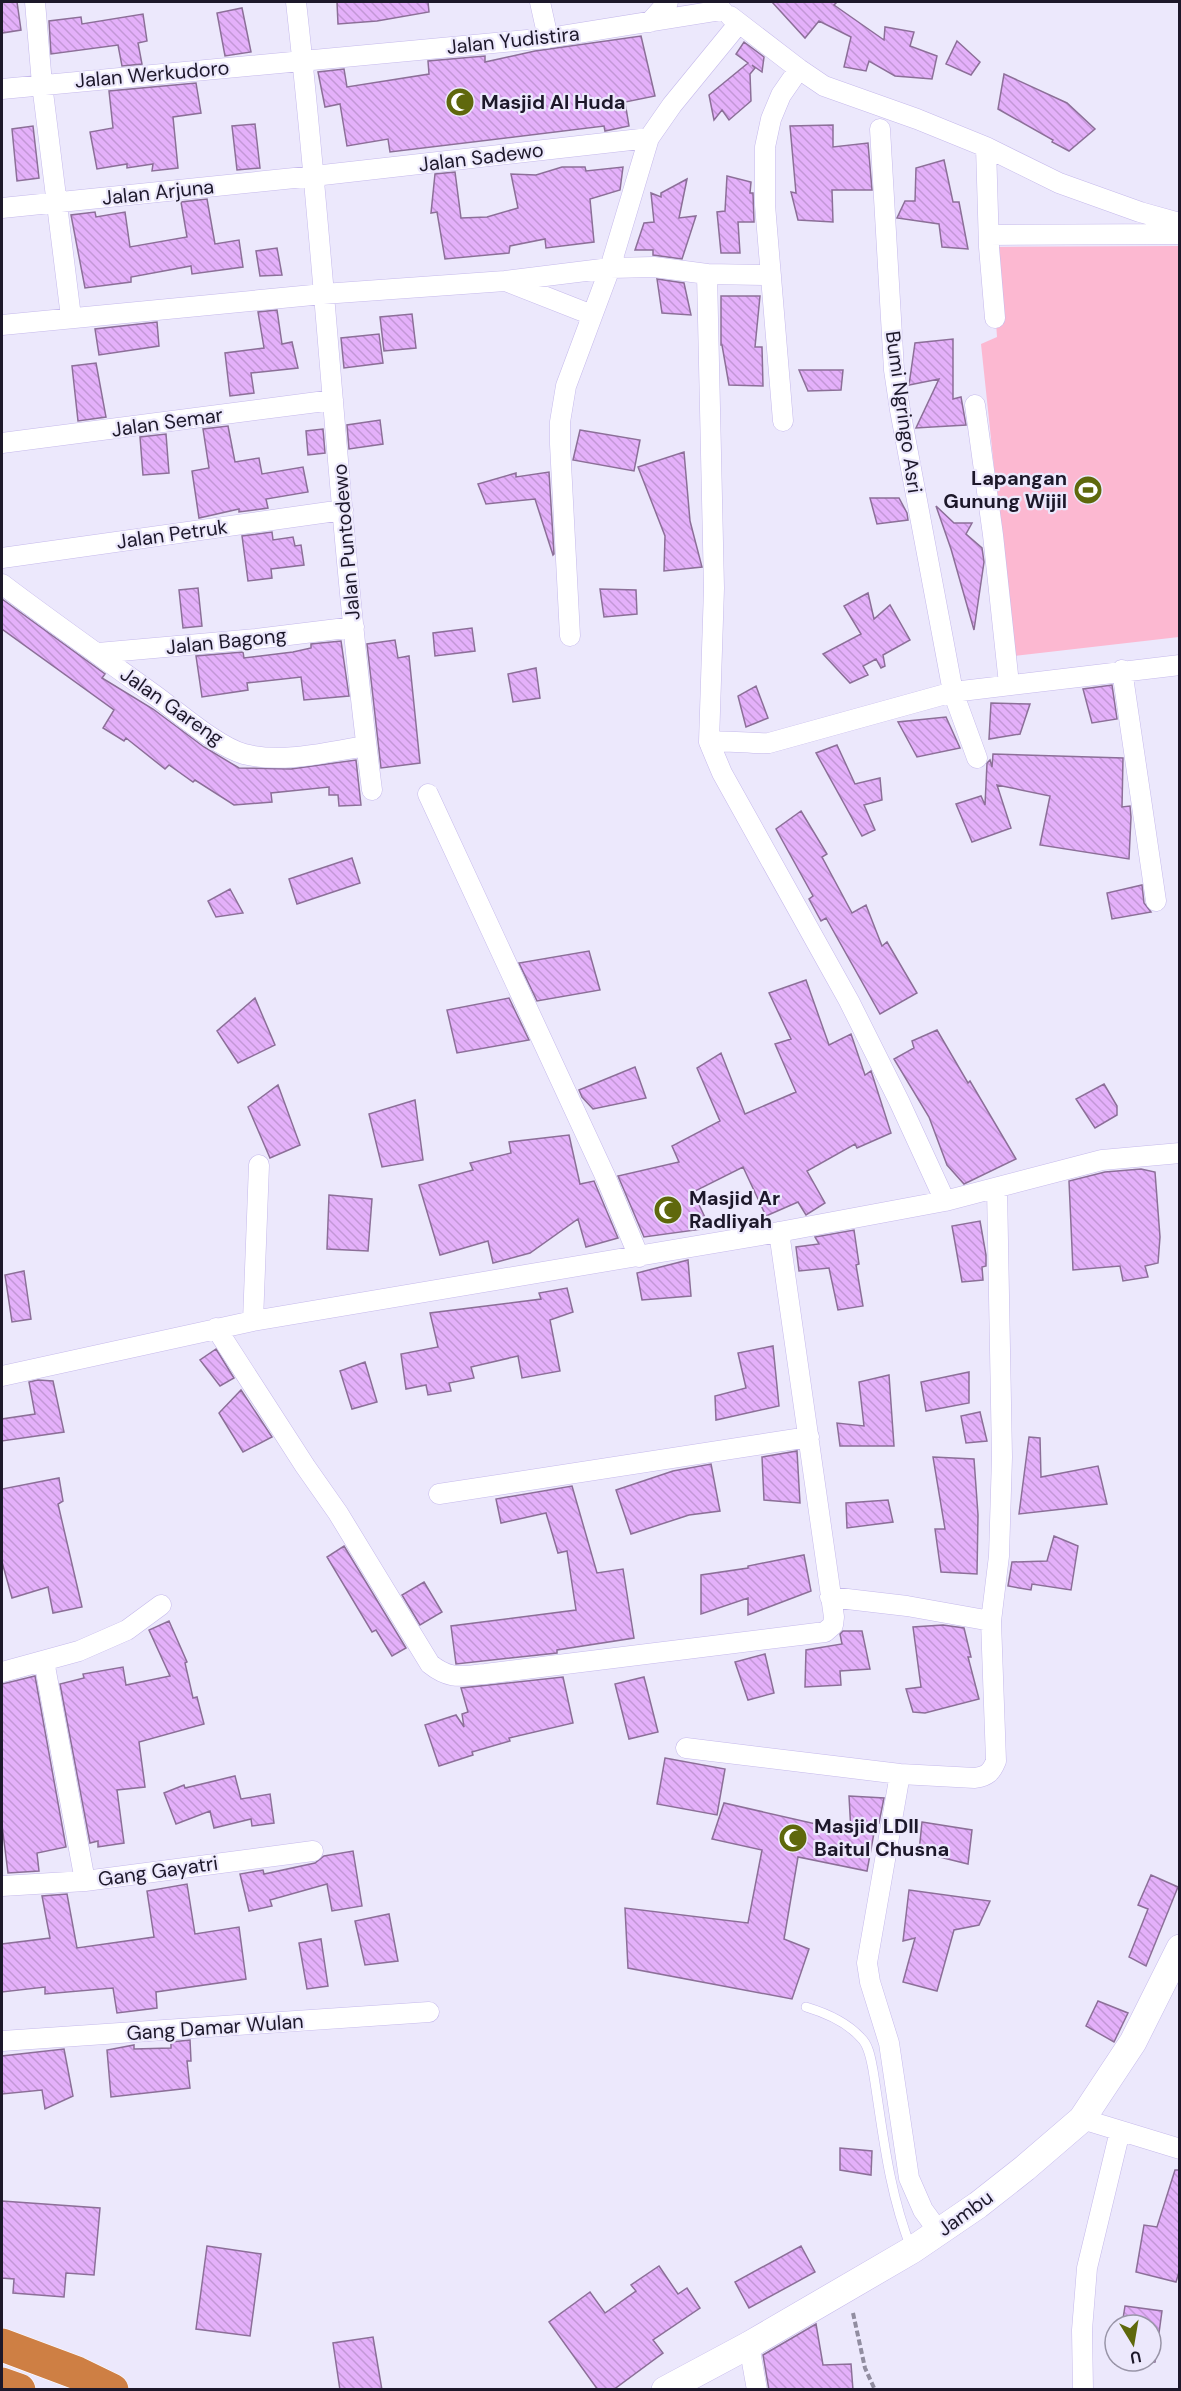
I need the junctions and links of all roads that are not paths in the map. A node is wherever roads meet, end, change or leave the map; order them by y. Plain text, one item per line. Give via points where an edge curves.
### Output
1 (35, 2) edge
2 (296, 2) edge
3 (540, 2) edge
4 (668, 2) edge
5 (716, 6) edge
6 (650, 22) junction
7 (739, 23) junction
8 (548, 38) junction
9 (303, 61) junction
10 (799, 69) junction
11 (42, 84) junction
12 (2, 89) edge
13 (880, 129) dead end
14 (649, 138) junction
15 (986, 147) junction
16 (314, 176) junction
17 (57, 202) junction
18 (2, 208) edge
19 (1179, 223) edge
20 (1179, 234) edge
21 (989, 235) junction
22 (610, 268) junction
23 (706, 274) junction
24 (771, 275) junction
25 (505, 281) junction
26 (323, 294) junction
27 (592, 315) junction
28 (71, 317) junction
29 (995, 318) dead end
30 (2, 325) edge
31 (333, 400) junction
32 (975, 405) dead end
33 (783, 421) dead end
34 (2, 443) edge
35 (343, 510) junction
36 (2, 558) edge
37 (2, 584) edge
38 (354, 627) junction
39 (570, 636) dead end
40 (98, 653) junction
41 (1179, 664) edge
42 (1122, 670) junction
43 (1009, 684) junction
44 (953, 692) junction
45 (709, 742) junction
46 (366, 746) junction
47 (977, 758) dead end
48 (372, 790) dead end
49 (428, 794) dead end
50 (1156, 901) dead end
51 (1179, 1152) edge
52 (260, 1165) dead end
53 (997, 1188) junction
54 (945, 1201) junction
55 (779, 1232) junction
56 (639, 1257) junction
57 (253, 1321) junction
58 (216, 1328) junction
59 (2, 1376) edge
60 (809, 1437) junction
61 (439, 1494) dead end
62 (830, 1597) junction
63 (161, 1605) dead end
64 (991, 1620) junction
65 (44, 1661) junction
66 (2, 1672) edge
67 (686, 1748) dead end
68 (900, 1774) junction
69 (313, 1851) dead end
70 (85, 1881) junction
71 (2, 1886) edge
72 (1178, 1957) edge
73 (806, 2007) dead end
74 (429, 2012) dead end
75 (2, 2041) edge
76 (1082, 2119) junction
77 (1120, 2131) junction
78 (1179, 2148) edge
79 (939, 2232) junction
80 (912, 2250) junction
81 (2, 2344) edge
82 (749, 2345) junction
83 (2, 2384) edge
84 (20, 2390) edge
85 (112, 2390) edge
86 (665, 2390) edge
87 (757, 2390) edge
88 (1083, 2390) edge

1 - 11 street
2 - 9 street, Jalan Puntodewo
3 - 8 street
4 - 6 street
5 - 6 street, Jalan Yudistira
5 - 7 street
6 - 8 street, Jalan Yudistira
7 - 10 street
7 - 14 street
8 - 9 street, Jalan Yudistira
9 - 11 street, Jalan Werkudoro
9 - 16 street, Jalan Puntodewo
10 - 15 street via 824,86
10 - 24 street via 781,95 765,147
11 - 12 street, Jalan Werkudoro
11 - 17 street
13 - 44 street, Bumi Ngringo Asri via 894,370
14 - 16 street, Jalan Sadewo
14 - 22 street
15 - 19 street via 1059,183
15 - 21 street
16 - 17 street, Jalan Arjuna
16 - 26 street, Jalan Puntodewo
17 - 18 street, Jalan Arjuna
17 - 28 street
20 - 21 street
21 - 29 street
22 - 23 street via 654,267
22 - 25 street
22 - 27 street
23 - 24 street
23 - 45 street via 714,588
24 - 33 street
25 - 26 street
25 - 27 street
26 - 28 street
26 - 31 street, Jalan Puntodewo
27 - 39 street via 566,386 560,422
28 - 30 street
31 - 34 street, Jalan Semar
31 - 35 street, Jalan Puntodewo
32 - 43 street
35 - 36 street, Jalan Petruk
35 - 38 street, Jalan Puntodewo
37 - 40 street, Jalan Gareng
38 - 40 street, Jalan Bagong
38 - 46 street, Jalan Puntodewo
40 - 46 street, Jalan Gareng via 242,753 284,758
41 - 42 street
42 - 43 street
42 - 50 street
43 - 44 street
44 - 45 street via 769,743
44 - 47 street, Bumi Ngringo Asri
45 - 54 street via 722,773 849,1001
46 - 48 street, Jalan Puntodewo
49 - 56 street
51 - 53 street via 1102,1160
52 - 57 street
53 - 54 street
53 - 64 street via 1002,1457 999,1556
54 - 55 street
55 - 56 street
55 - 60 street
56 - 57 street
57 - 58 street
58 - 59 street
58 - 62 street via 338,1513 430,1664 442,1674 485,1674 825,1632 833,1625
60 - 61 street
60 - 62 street
62 - 64 street
63 - 65 street via 127,1630
64 - 68 street via 996,1761 992,1771 975,1778
65 - 66 street
65 - 70 street
67 - 68 street
68 - 79 street via 867,1963 889,2043 909,2178 923,2210
69 - 70 street, Gang Gayatri
70 - 71 street, Gang Gayatri
72 - 76 street, Jambu via 1133,2042
73 - 80 lane via 831,2015 863,2038 873,2070 891,2188
74 - 75 street, Gang Damar Wulan
76 - 77 street
76 - 79 street, Jambu via 1025,2168
77 - 78 street
77 - 88 street via 1087,2268
79 - 80 street, Jambu
80 - 82 street, Jambu
81 - 85 highway
82 - 86 street, Jambu
82 - 87 street
83 - 84 highway

